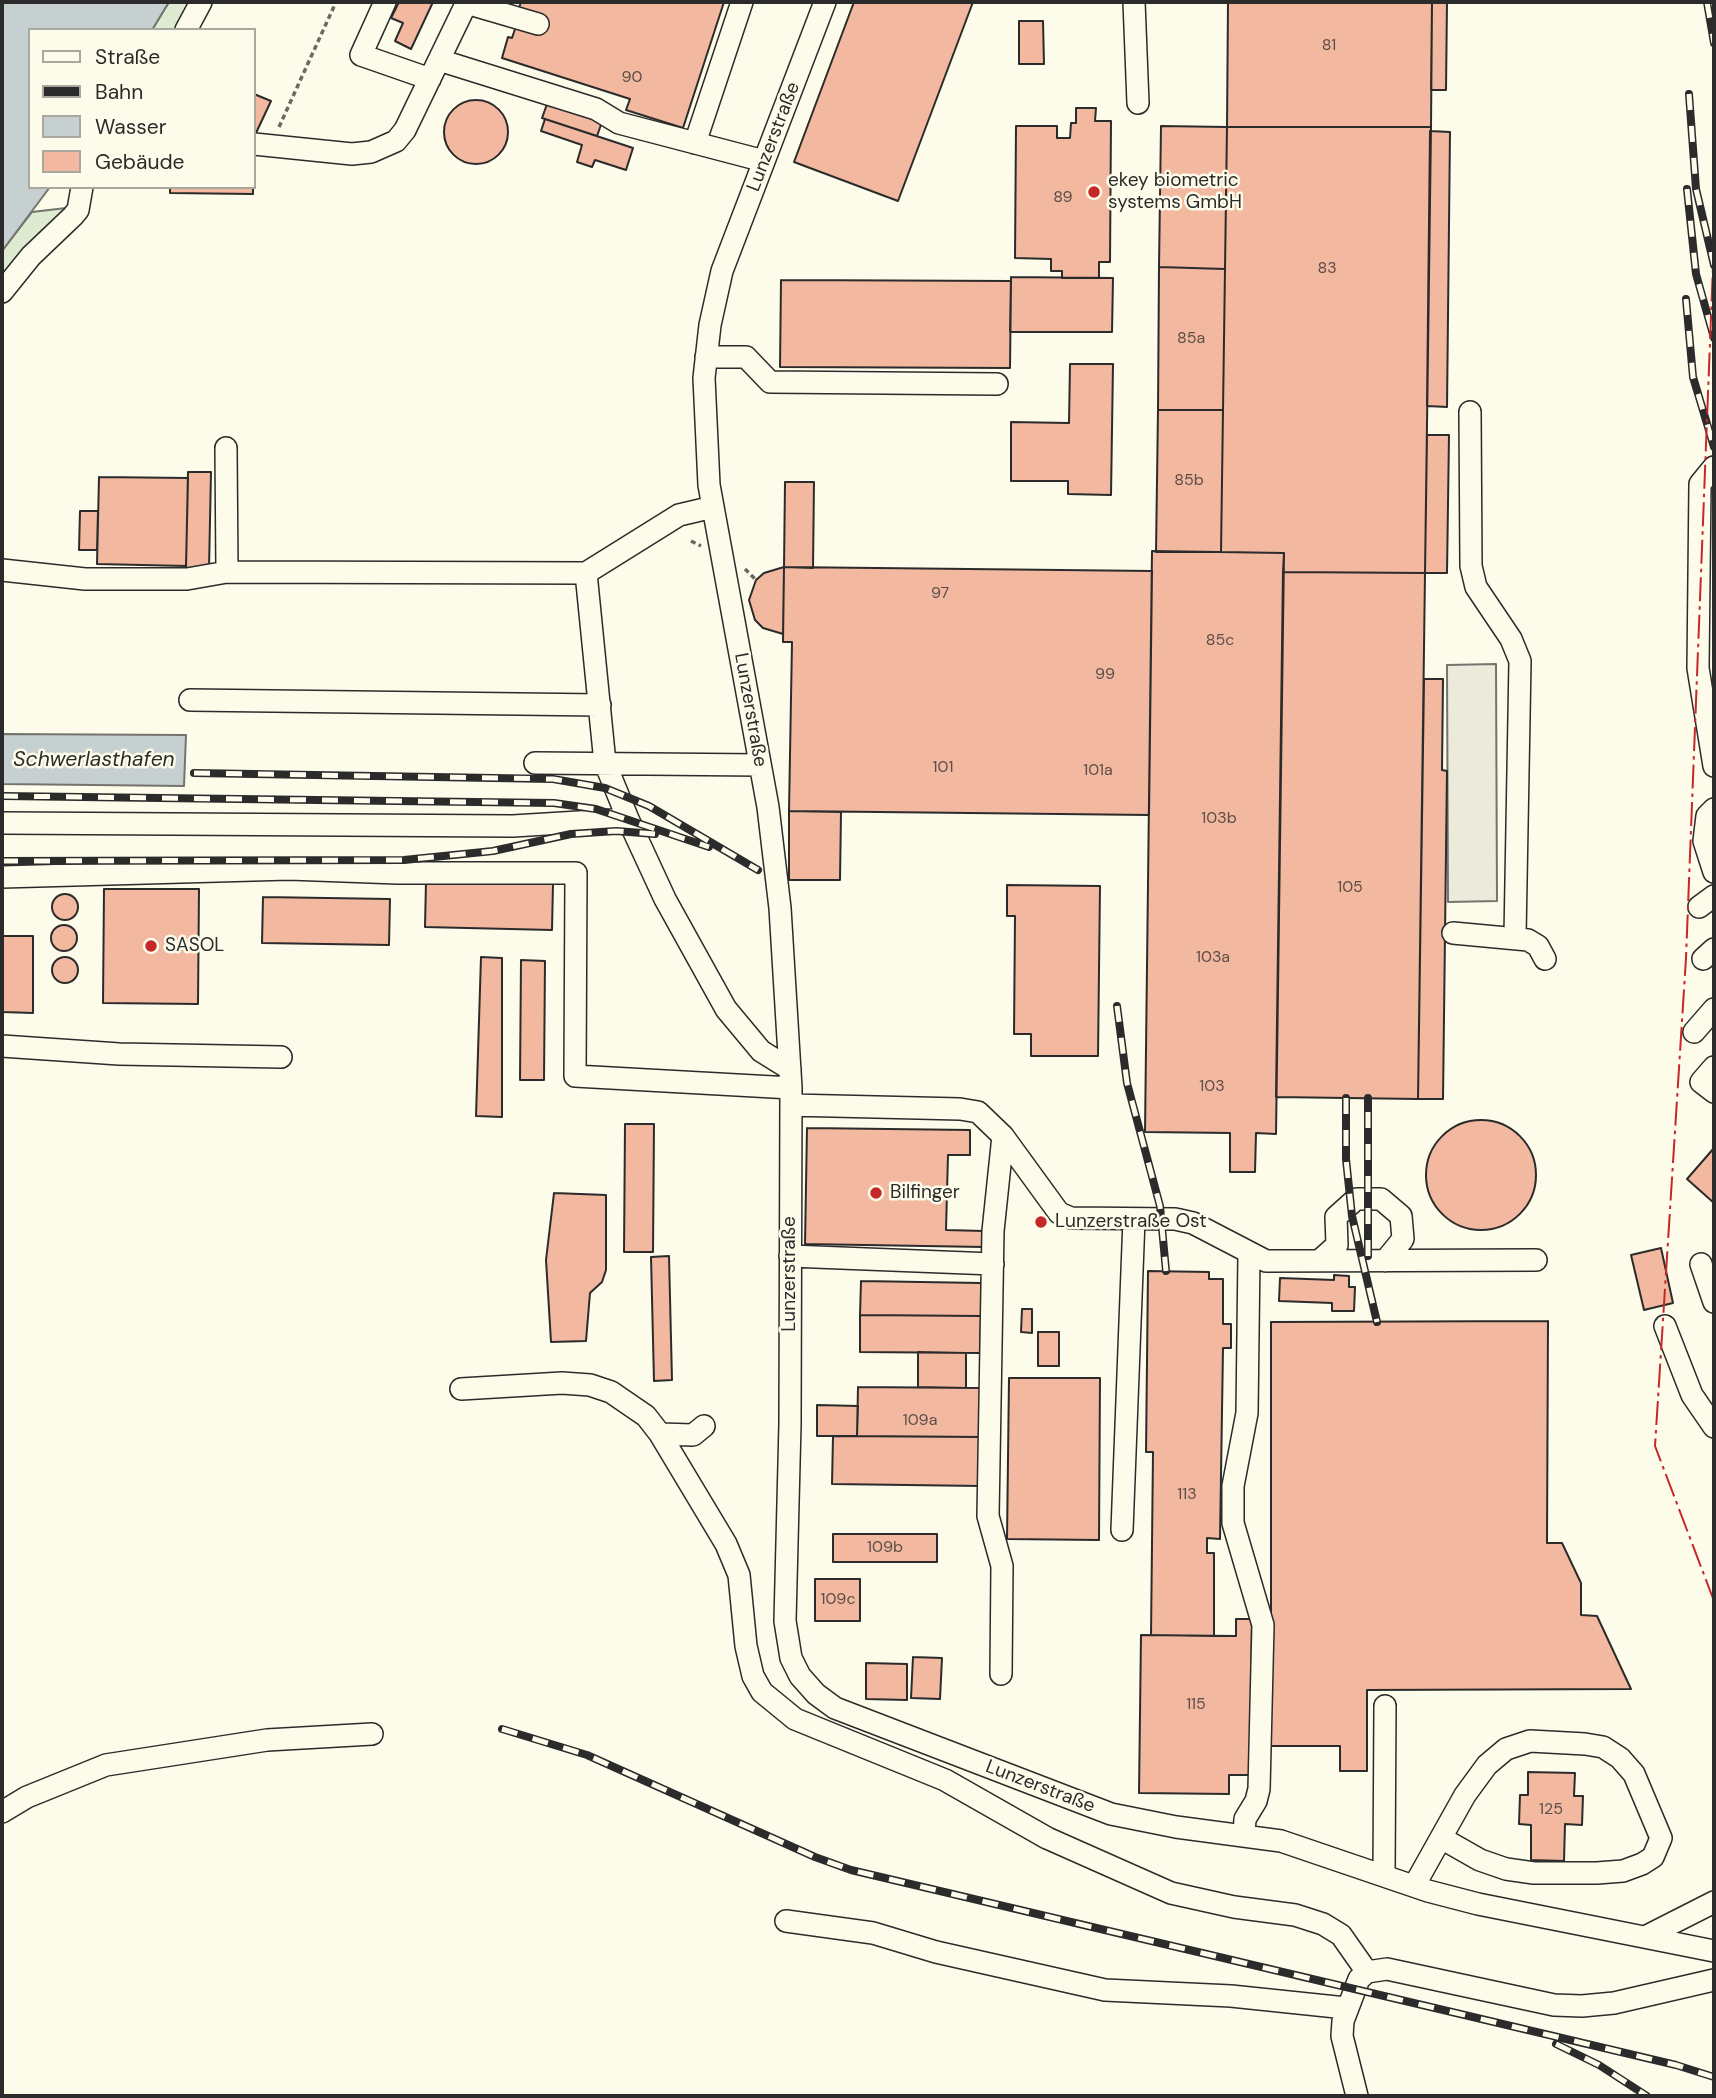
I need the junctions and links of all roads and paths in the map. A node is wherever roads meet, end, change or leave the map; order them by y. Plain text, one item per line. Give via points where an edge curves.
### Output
1 (201, 2) edge
2 (336, 2) edge
3 (385, 2) edge
4 (467, 2) edge
5 (742, 2) edge
6 (825, 2) edge
7 (1134, 2) edge
8 (538, 24) dead end
9 (187, 28) edge
10 (434, 69) junction
11 (1138, 103) dead end
12 (695, 143) junction
13 (262, 145) edge
14 (764, 161) junction
15 (82, 189) edge
16 (2, 292) edge
17 (706, 357) junction
18 (996, 384) dead end
19 (1470, 412) dead end
20 (226, 448) dead end
21 (1714, 467) edge
22 (713, 507) junction
23 (2, 570) edge
24 (227, 572) junction
25 (586, 573) junction
26 (190, 700) dead end
27 (1709, 704) edge
28 (600, 705) junction
29 (535, 763) dead end
30 (606, 763) junction
31 (760, 765) junction
32 (1714, 766) edge
33 (1714, 809) edge
34 (628, 819) junction
35 (2, 823) edge
36 (1714, 872) edge
37 (2, 877) edge
38 (1453, 933) dead end
39 (1515, 936) junction
40 (1545, 959) dead end
41 (1714, 1009) edge
42 (1695, 1032) dead end
43 (2, 1046) edge
44 (281, 1057) dead end
45 (1714, 1066) edge
46 (790, 1087) junction
47 (1714, 1092) edge
48 (1003, 1136) junction
49 (1134, 1219) junction
50 (790, 1256) junction
51 (1257, 1257) junction
52 (1536, 1260) dead end
53 (1319, 1261) junction
54 (1385, 1261) junction
55 (993, 1264) junction
56 (1701, 1264) dead end
57 (1714, 1302) edge
58 (1665, 1326) dead end
59 (461, 1390) dead end
60 (704, 1426) dead end
61 (1714, 1427) edge
62 (660, 1434) junction
63 (1122, 1530) dead end
64 (1001, 1674) dead end
65 (1385, 1706) dead end
66 (372, 1734) dead end
67 (2, 1812) edge
68 (1244, 1835) junction
69 (1443, 1839) junction
70 (1384, 1874) junction
71 (1414, 1886) junction
72 (1714, 1902) edge
73 (786, 1921) dead end
74 (1647, 1936) junction
75 (1714, 1951) edge
76 (1367, 1972) junction
77 (1714, 1980) edge
78 (1346, 2008) junction
79 (1357, 2096) edge

1 - 9 street
2 - 13 path
3 - 10 street via 361,55
4 - 8 street
4 - 10 street
5 - 12 street
6 - 14 street, Lunzerstraße
7 - 11 street
10 - 12 street via 596,109 619,123
10 - 13 street via 405,130 386,147 352,154
12 - 14 street
14 - 17 street, Lunzerstraße via 722,271
15 - 16 street via 78,210
17 - 18 street via 746,358 770,383
17 - 22 street, Lunzerstraße via 704,429
19 - 39 street via 1471,565 1476,587 1511,639 1520,661
20 - 24 street
21 - 27 street via 1700,484 1698,668
22 - 25 street via 678,515
22 - 31 street, Lunzerstraße
23 - 24 street via 85,579 187,579
24 - 25 street
25 - 28 street
26 - 28 street
27 - 32 street
28 - 30 street
29 - 30 street
30 - 31 street
30 - 34 street
31 - 46 street, Lunzerstraße via 780,908
33 - 36 street via 1707,816 1704,841
34 - 35 street via 513,826
34 - 46 street via 665,899 726,1009
37 - 46 street via 289,869 576,873 575,1076
38 - 39 street
39 - 40 street via 1538,946
41 - 42 street
43 - 44 street
45 - 47 street via 1701,1082
46 - 48 street via 978,1112
46 - 50 street, Lunzerstraße
48 - 49 street via 1059,1213 1072,1218
48 - 55 street
49 - 51 street via 1193,1223
49 - 63 street
50 - 55 street
50 - 68 street, Lunzerstraße via 785,1621 791,1658 800,1676 816,1694 851,1716 1111,1814
51 - 53 street
51 - 68 street via 1247,1413 1233,1486 1233,1523 1263,1625 1259,1789 1245,1819
52 - 54 street
53 - 54 street
53 - 54 street via 1337,1245 1336,1217 1356,1199 1381,1199 1401,1216 1403,1238
55 - 64 street via 988,1517 1002,1566
56 - 57 street
58 - 61 street via 1688,1386
59 - 62 street via 590,1385 629,1402
60 - 62 street via 693,1436
62 - 76 street via 726,1544 739,1575 753,1676 777,1707 821,1731 945,1780 1036,1833 1171,1893 1323,1924 1341,1935
65 - 70 street
66 - 67 street via 267,1740 106,1765
68 - 70 street, Lunzerstraße via 1281,1841
69 - 69 street via 1465,1795 1487,1765 1506,1749 1530,1741 1603,1747 1620,1758 1634,1774 1661,1838 1653,1857 1642,1864 1597,1873 1506,1869
69 - 71 street
70 - 71 street, Lunzerstraße
71 - 74 street, Lunzerstraße via 1478,1904
72 - 74 street
73 - 78 street via 873,1933 1104,1990
74 - 75 street, Lunzerstraße
76 - 77 street via 1387,1969 1568,2006 1614,2003
76 - 78 street
78 - 79 street via 1342,2036

